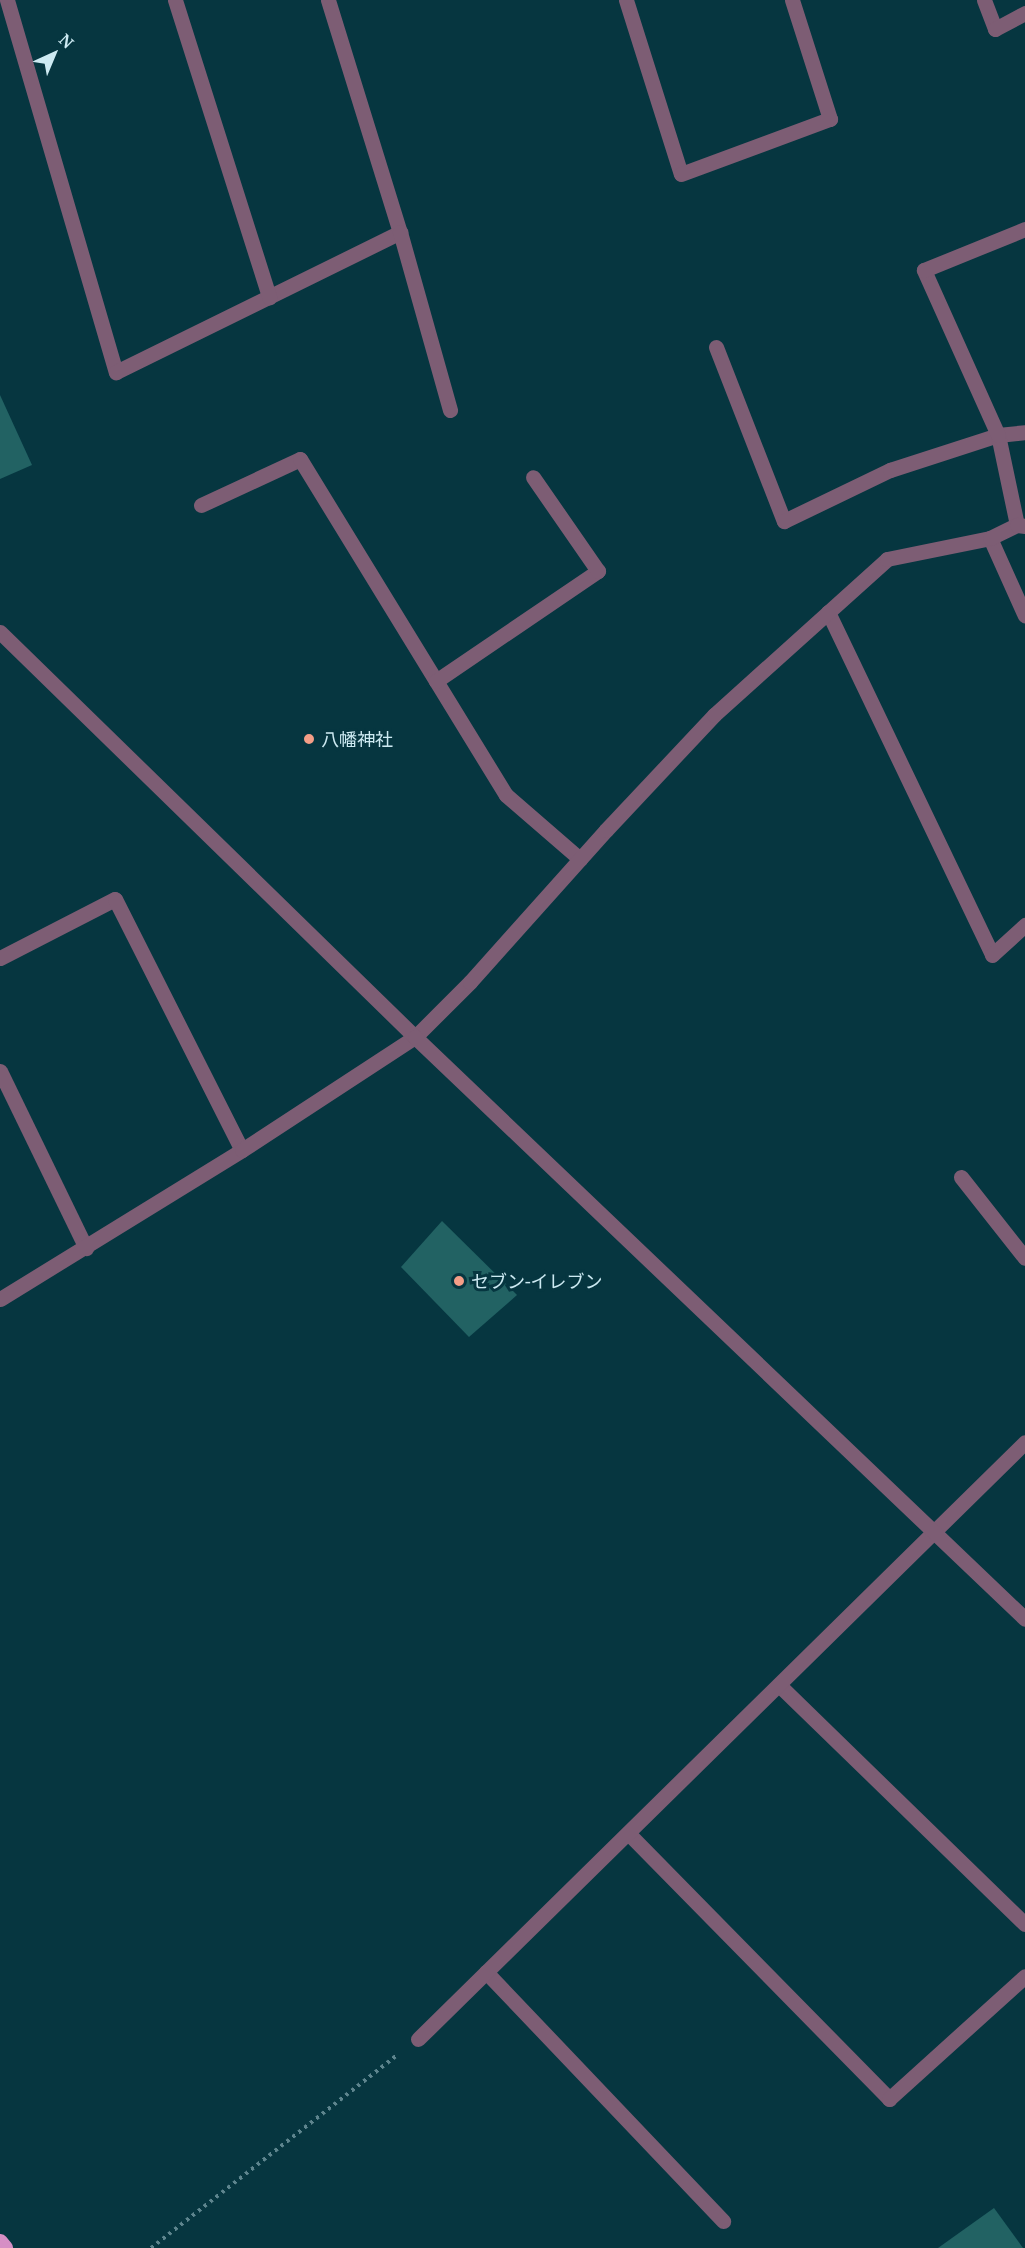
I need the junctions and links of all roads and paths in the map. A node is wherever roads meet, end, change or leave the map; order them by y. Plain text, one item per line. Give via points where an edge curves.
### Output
1 (7, 0) edge
2 (176, 0) edge
3 (328, 0) edge
4 (626, 0) edge
5 (792, 0) edge
6 (984, 0) edge
7 (1025, 13) edge
8 (1025, 229) edge
9 (400, 232) junction
10 (269, 297) junction
11 (716, 347) dead end
12 (450, 410) dead end
13 (1025, 432) edge
14 (998, 435) junction
15 (533, 477) dead end
16 (201, 505) dead end
17 (1021, 526) edge
18 (990, 538) junction
19 (828, 612) junction
20 (1025, 616) edge
21 (0, 632) edge
22 (436, 681) junction
23 (580, 859) junction
24 (1025, 925) edge
25 (0, 958) edge
26 (415, 1037) junction
27 (0, 1071) edge
28 (242, 1150) junction
29 (961, 1177) dead end
30 (86, 1248) junction
31 (1025, 1258) edge
32 (0, 1299) edge
33 (1025, 1442) edge
34 (935, 1532) junction
35 (1025, 1619) edge
36 (779, 1685) junction
37 (628, 1833) junction
38 (1025, 1924) edge
39 (486, 1972) junction
40 (1025, 1976) edge
41 (418, 2038) joint
42 (723, 2221) dead end
43 (0, 2242) edge
44 (5, 2248) edge
45 (151, 2248) edge

1 - 10 street via 116,372
2 - 10 street
3 - 9 street
4 - 5 street via 681,174 830,119
6 - 7 street via 995,28
8 - 14 street via 924,270
9 - 10 street
9 - 12 street
11 - 14 street via 784,521 890,470
13 - 14 street
14 - 17 street
15 - 22 street via 598,571
16 - 22 street via 300,459
17 - 18 street
18 - 19 street via 887,559
18 - 20 street
19 - 23 street via 714,715
19 - 24 street via 992,955
21 - 26 street
22 - 23 street via 506,795
23 - 26 street
25 - 28 street via 115,899
26 - 28 street
26 - 34 street
27 - 30 street
28 - 30 street
29 - 31 street
30 - 32 street
33 - 34 street
34 - 35 street
34 - 36 street
36 - 37 street
36 - 38 street
37 - 39 street
37 - 40 street via 889,2099
39 - 41 street
39 - 42 street
41 - 45 path
43 - 44 highway

